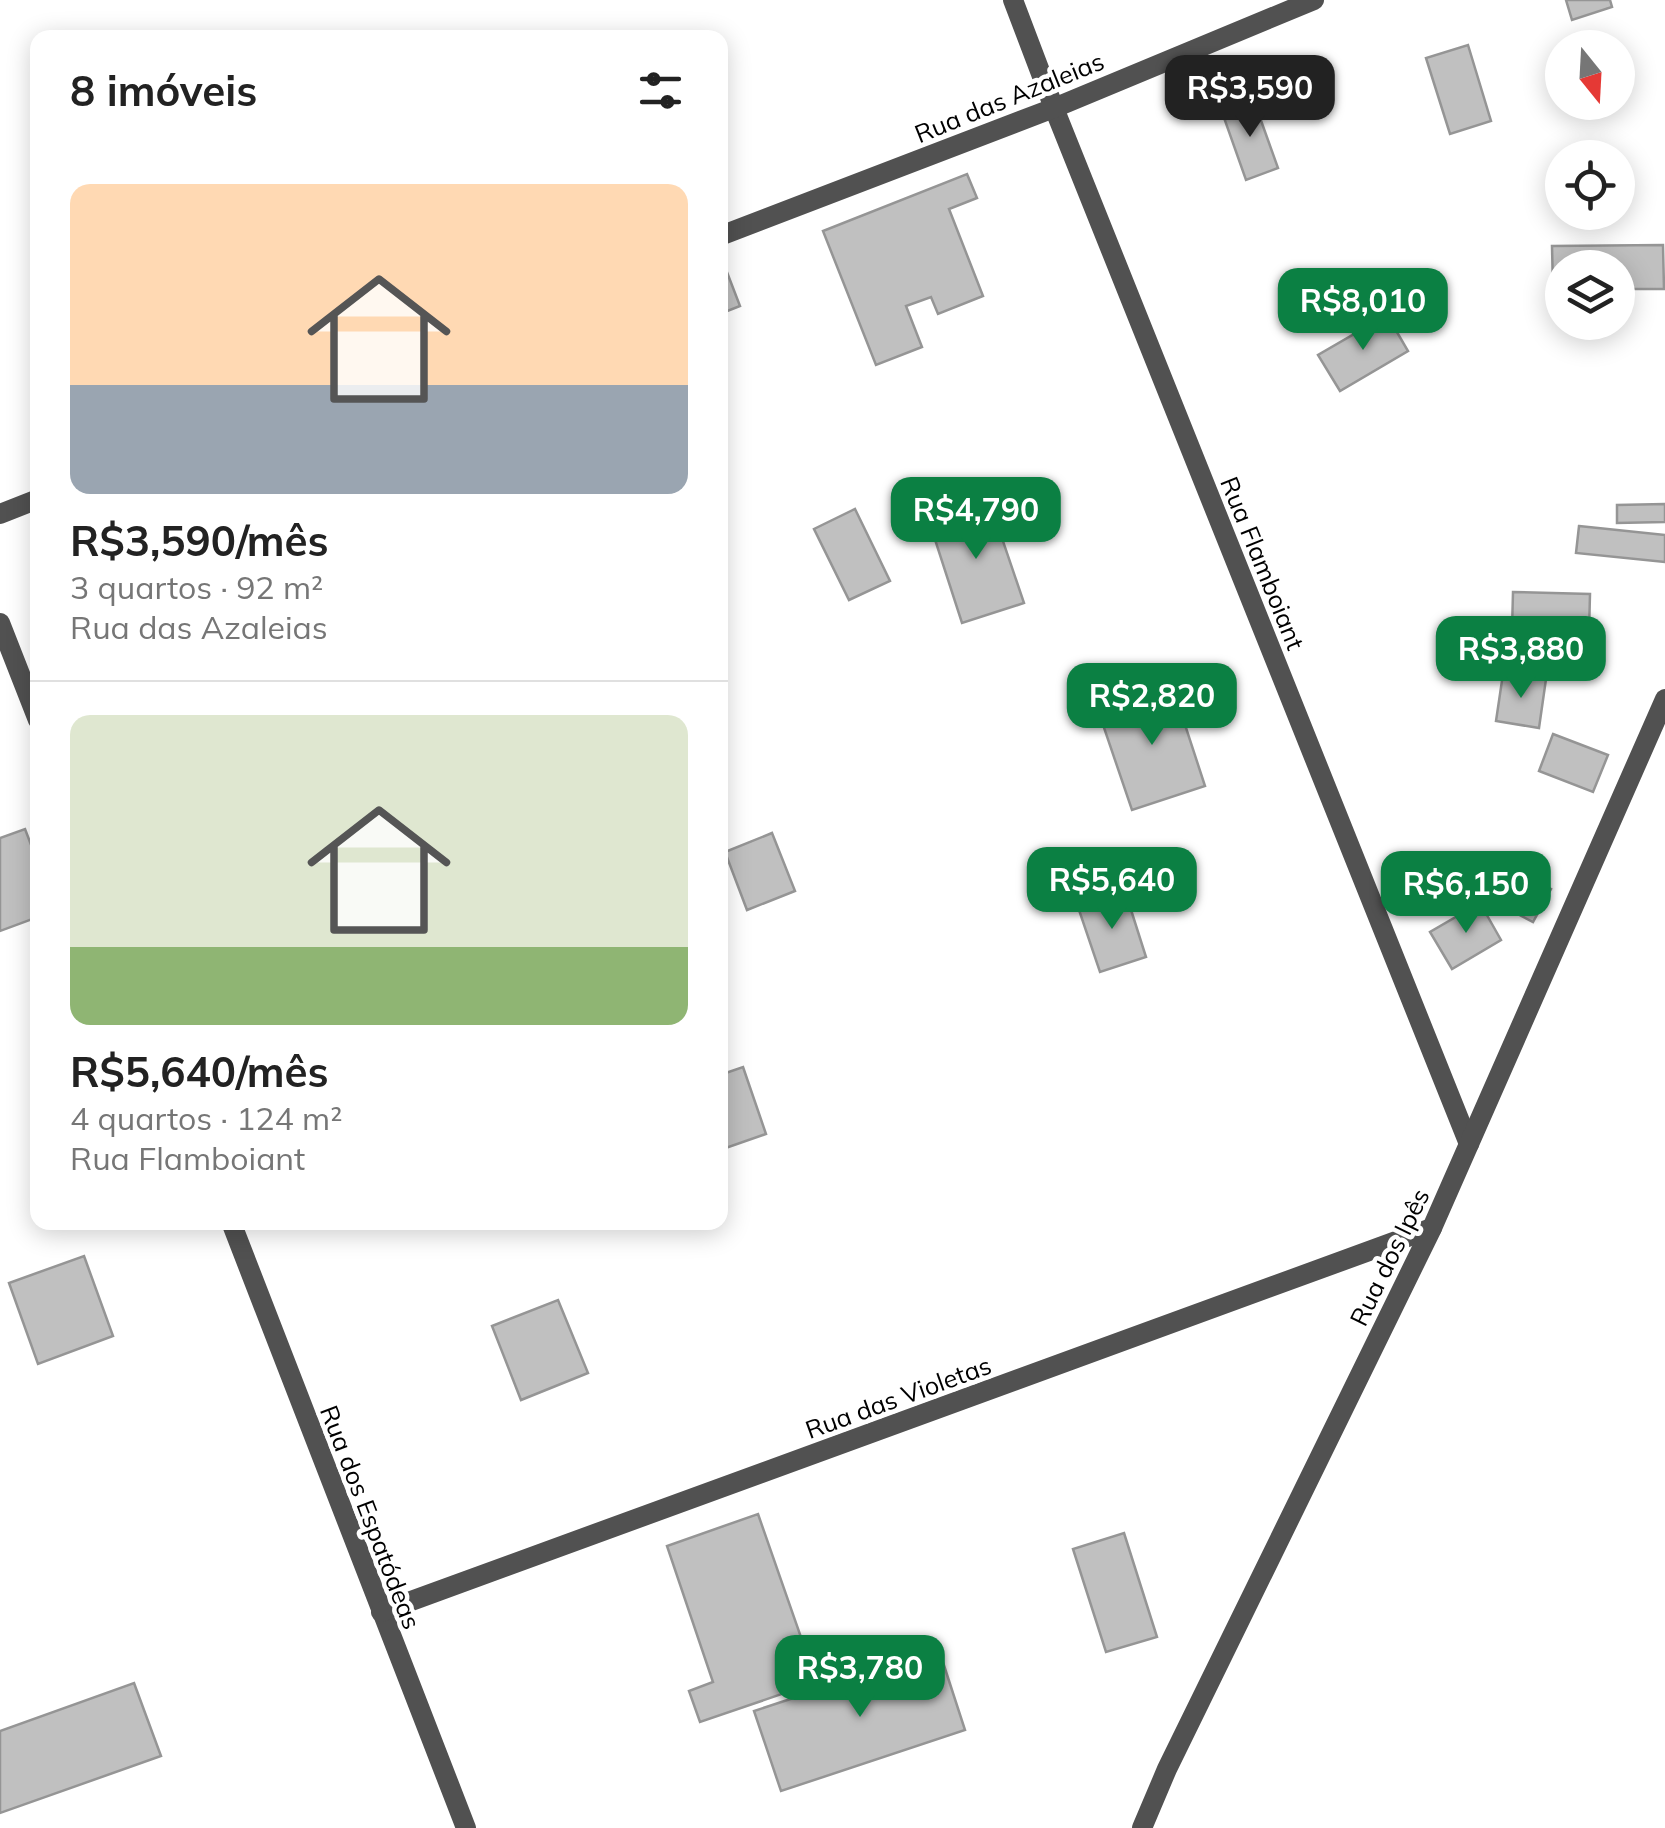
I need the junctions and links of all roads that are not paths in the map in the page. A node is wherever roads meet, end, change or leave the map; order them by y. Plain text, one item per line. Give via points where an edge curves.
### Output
1 (1014, 0) edge
2 (1314, 0) edge
3 (1054, 108) junction
4 (728, 233) edge
5 (30, 502) edge
6 (0, 514) edge
7 (0, 623) edge
8 (1665, 699) edge
9 (30, 700) edge
10 (1469, 1144) junction
11 (1432, 1228) junction
12 (234, 1230) edge
13 (380, 1612) junction
14 (466, 1828) edge
15 (1142, 1828) edge

1 - 3 street, Rua Flamboiant
2 - 3 street, Rua das Azaleias
3 - 4 street, Rua das Azaleias
3 - 10 street, Rua Flamboiant
5 - 6 street
7 - 9 street
8 - 10 street, Rua dos Ipês
10 - 11 street, Rua dos Ipês
11 - 13 street, Rua das Violetas
11 - 15 street, Rua dos Ipês
12 - 13 street, Rua dos Espatódeas
13 - 14 street, Rua dos Espatódeas

